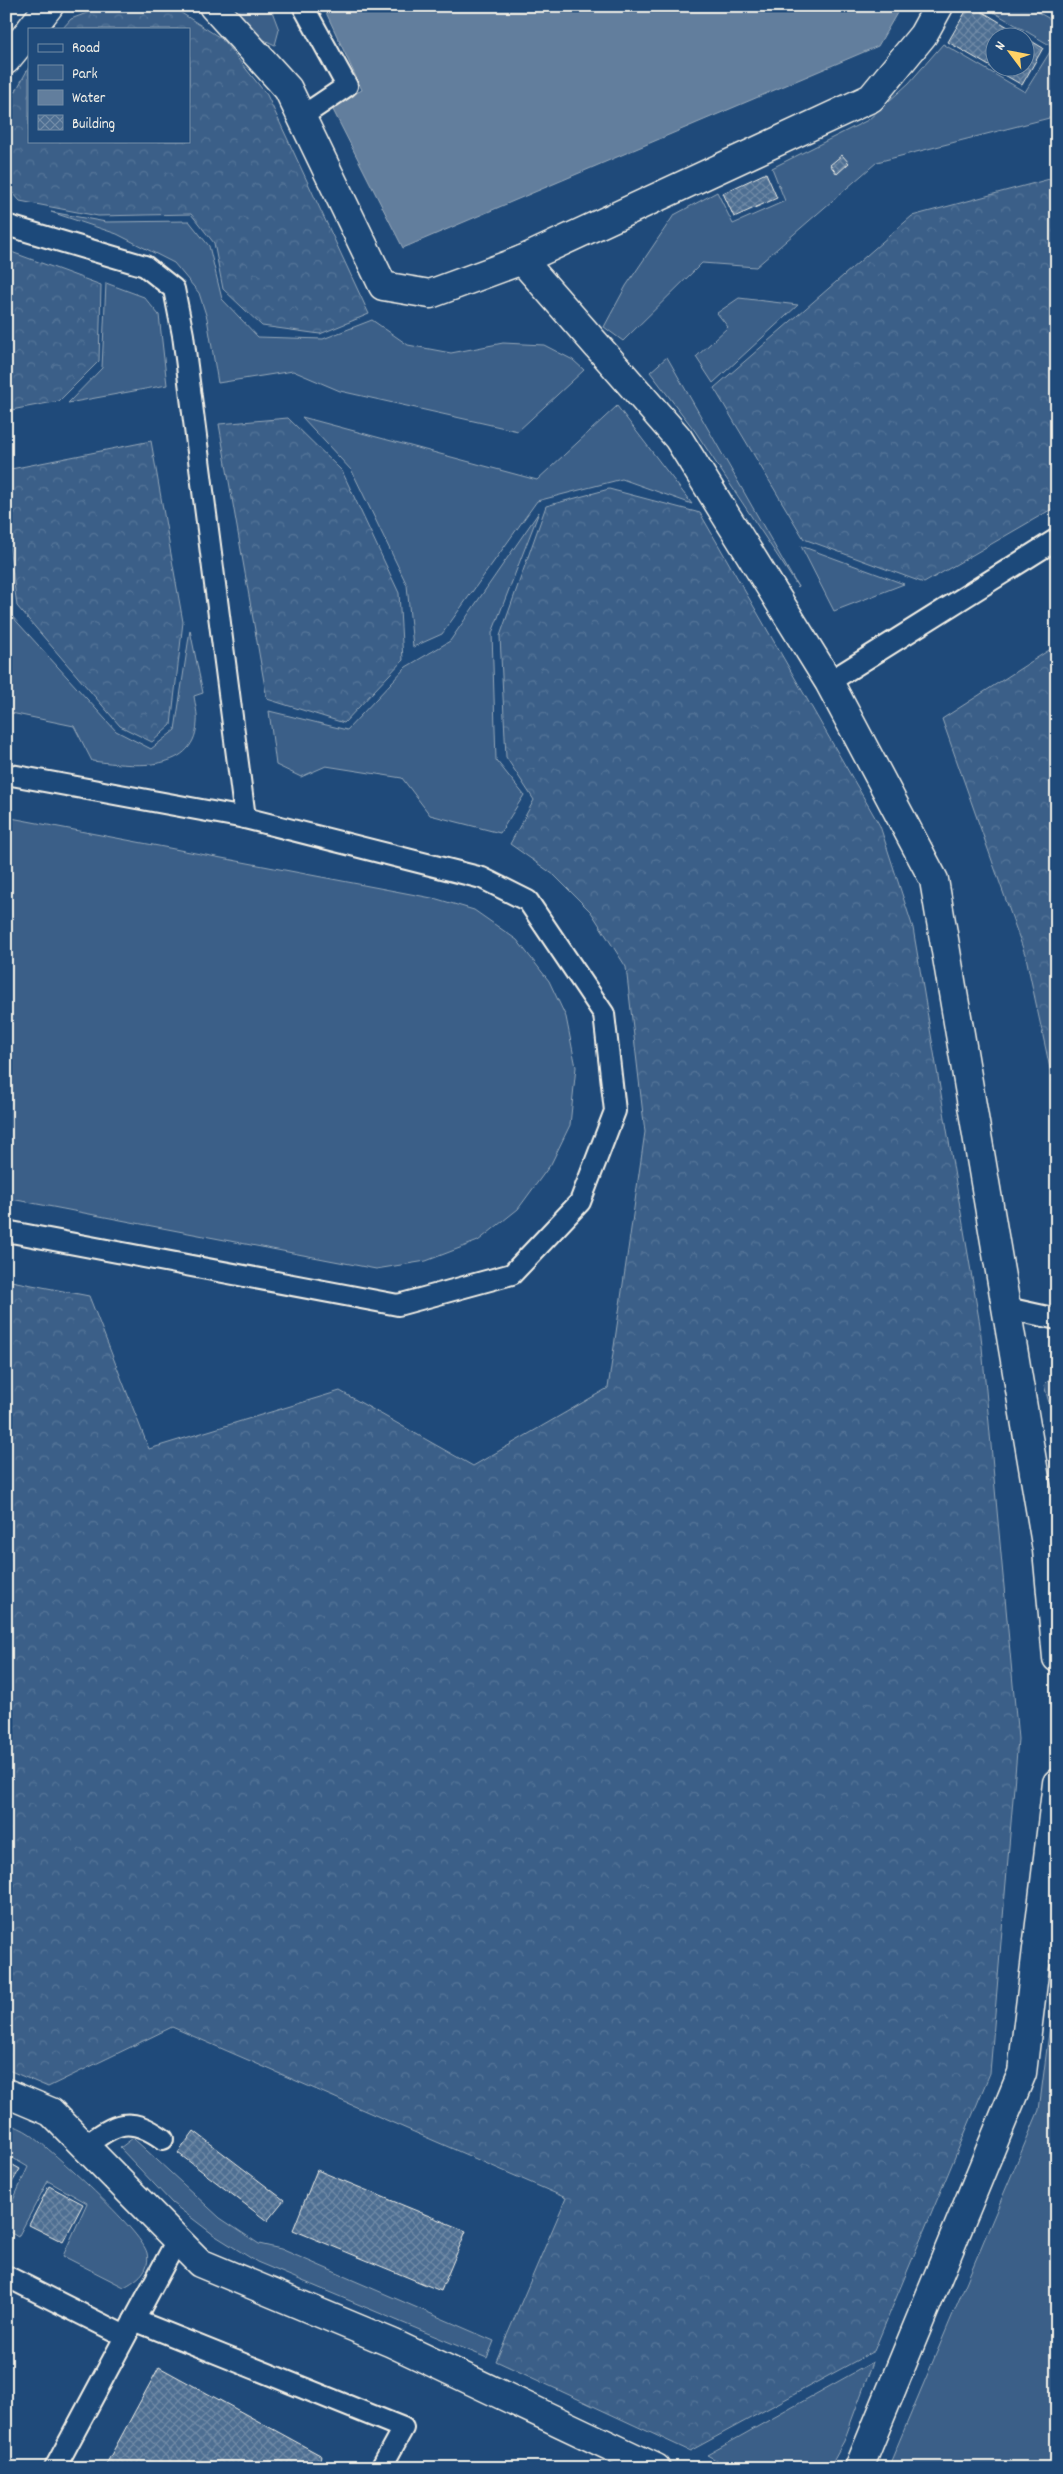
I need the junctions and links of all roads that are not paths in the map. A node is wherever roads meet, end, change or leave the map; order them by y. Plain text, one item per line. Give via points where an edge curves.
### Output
1 (49, 6) edge
2 (213, 6) edge
3 (303, 6) edge
4 (939, 6) edge
5 (32, 28) edge
6 (28, 32) edge
7 (6, 60) edge
8 (301, 117) junction
9 (6, 225) edge
10 (522, 260) junction
11 (1057, 539) edge
12 (829, 682) junction
13 (6, 774) edge
14 (245, 818) junction
15 (6, 1231) edge
16 (1007, 1308) junction
17 (1057, 1319) edge
18 (1057, 1658) edge
19 (1057, 1783) edge
20 (6, 2093) edge
21 (163, 2139) dead end
22 (85, 2146) junction
23 (177, 2240) junction
24 (6, 2276) edge
25 (130, 2328) junction
26 (55, 2468) edge
27 (381, 2468) edge
28 (656, 2468) edge
29 (859, 2468) edge

1 - 5 street
2 - 8 street via 288,89
3 - 8 lane via 347,86
4 - 10 street via 923,35 872,98
6 - 7 street
8 - 10 street via 383,286 430,294
9 - 14 lane via 145,266 174,289 183,335
10 - 12 street via 678,438
11 - 12 lane
12 - 16 street via 934,880
13 - 14 lane
14 - 15 lane via 482,878 528,901 604,1014 615,1111 580,1202 512,1274 398,1305
16 - 17 lane
16 - 18 street via 1048,1550
19 - 29 street via 1022,2073
20 - 22 street via 51,2112
21 - 22 lane via 150,2129 130,2124 110,2127
22 - 23 street
23 - 25 lane
23 - 28 street via 200,2264 392,2343
24 - 25 lane
25 - 26 lane
25 - 27 lane via 403,2428

